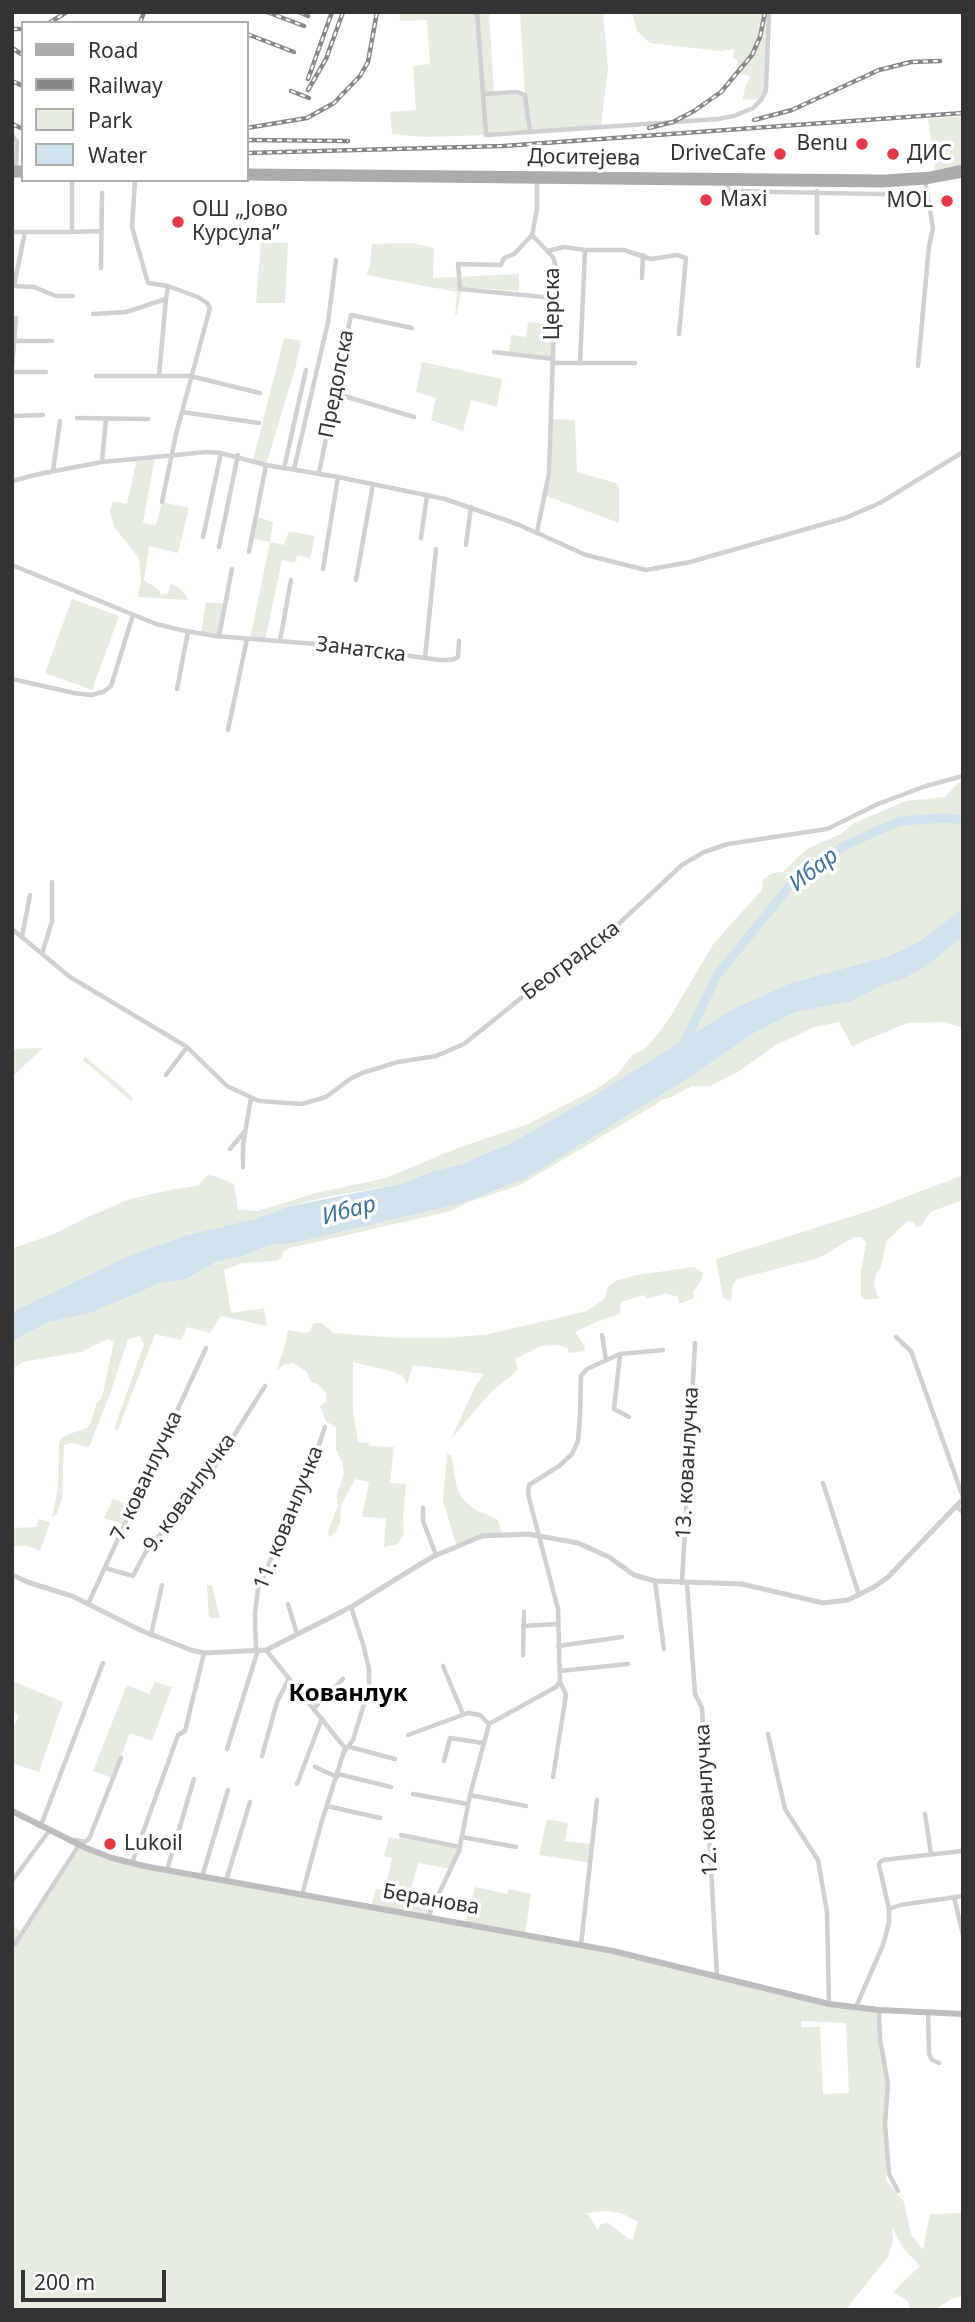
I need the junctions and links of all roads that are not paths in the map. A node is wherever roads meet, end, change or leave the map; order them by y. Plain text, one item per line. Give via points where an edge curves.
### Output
1 (477, 12) edge
2 (769, 12) edge
3 (483, 94) junction
4 (530, 132) junction
5 (12, 135) edge
6 (963, 168) edge
7 (17, 171) edge
8 (248, 174) edge
9 (963, 174) edge
10 (537, 177) junction
11 (728, 179) junction
12 (925, 179) junction
13 (72, 182) edge
14 (135, 182) edge
15 (817, 183) junction
16 (102, 193) dead end
17 (817, 193) junction
18 (928, 195) junction
19 (101, 231) junction
20 (12, 232) edge
21 (25, 232) junction
22 (72, 232) junction
23 (817, 233) dead end
24 (532, 235) junction
25 (585, 250) junction
26 (548, 251) junction
27 (643, 255) junction
28 (336, 260) dead end
29 (101, 268) dead end
30 (642, 278) dead end
31 (168, 286) junction
32 (73, 296) dead end
33 (555, 298) junction
34 (166, 299) junction
35 (93, 314) dead end
36 (16, 318) dead end
37 (412, 328) dead end
38 (679, 334) dead end
39 (14, 341) junction
40 (52, 341) dead end
41 (494, 352) dead end
42 (553, 361) junction
43 (580, 363) junction
44 (635, 363) dead end
45 (918, 366) dead end
46 (306, 370) dead end
47 (12, 371) edge
48 (46, 372) dead end
49 (159, 375) junction
50 (96, 376) dead end
51 (190, 376) junction
52 (260, 393) dead end
53 (334, 393) junction
54 (182, 412) junction
55 (43, 415) dead end
56 (12, 416) edge
57 (414, 417) dead end
58 (77, 418) dead end
59 (106, 418) junction
60 (148, 419) dead end
61 (60, 421) dead end
62 (259, 423) dead end
63 (963, 452) edge
64 (221, 453) junction
65 (238, 455) junction
66 (171, 456) junction
67 (102, 462) junction
68 (266, 465) junction
69 (284, 468) junction
70 (294, 469) junction
71 (53, 471) junction
72 (319, 473) junction
73 (338, 477) junction
74 (12, 481) edge
75 (373, 484) junction
76 (427, 495) junction
77 (162, 502) dead end
78 (471, 507) junction
79 (537, 532) junction
80 (203, 537) dead end
81 (421, 538) dead end
82 (466, 545) dead end
83 (219, 547) dead end
84 (436, 548) dead end
85 (249, 552) dead end
86 (12, 565) edge
87 (232, 569) dead end
88 (323, 569) dead end
89 (291, 580) dead end
90 (356, 580) dead end
91 (133, 615) junction
92 (188, 632) junction
93 (219, 636) junction
94 (247, 639) junction
95 (280, 641) junction
96 (459, 641) dead end
97 (425, 658) junction
98 (12, 679) edge
99 (177, 689) dead end
100 (228, 730) dead end
101 (963, 776) edge
102 (52, 882) dead end
103 (30, 895) dead end
104 (12, 929) edge
105 (22, 937) junction
106 (42, 954) junction
107 (187, 1048) junction
108 (166, 1075) dead end
109 (251, 1098) junction
110 (246, 1130) junction
111 (230, 1149) dead end
112 (243, 1167) dead end
113 (602, 1335) dead end
114 (896, 1338) dead end
115 (695, 1343) dead end
116 (206, 1348) dead end
117 (663, 1350) dead end
118 (620, 1354) junction
119 (606, 1360) junction
120 (265, 1386) dead end
121 (629, 1417) dead end
122 (324, 1427) dead end
123 (823, 1483) dead end
124 (963, 1498) edge
125 (956, 1506) junction
126 (423, 1508) dead end
127 (963, 1512) edge
128 (538, 1535) junction
129 (436, 1555) junction
130 (105, 1568) junction
131 (12, 1575) edge
132 (655, 1581) junction
133 (685, 1583) junction
134 (162, 1585) dead end
135 (859, 1595) junction
136 (88, 1604) junction
137 (288, 1604) dead end
138 (351, 1607) junction
139 (524, 1612) dead end
140 (558, 1625) junction
141 (523, 1626) junction
142 (297, 1634) junction
143 (151, 1635) junction
144 (622, 1637) dead end
145 (558, 1646) junction
146 (664, 1649) dead end
147 (257, 1650) junction
148 (266, 1650) junction
149 (204, 1653) junction
150 (523, 1655) dead end
151 (103, 1663) dead end
152 (628, 1664) dead end
153 (443, 1666) dead end
154 (560, 1671) junction
155 (289, 1678) junction
156 (343, 1679) dead end
157 (560, 1682) junction
158 (314, 1708) junction
159 (463, 1714) junction
160 (322, 1718) junction
161 (489, 1724) junction
162 (768, 1734) dead end
163 (408, 1735) dead end
164 (483, 1743) junction
165 (350, 1746) junction
166 (227, 1749) dead end
167 (345, 1752) junction
168 (262, 1756) dead end
169 (121, 1758) dead end
170 (395, 1759) dead end
171 (444, 1761) dead end
172 (315, 1767) dead end
173 (337, 1776) junction
174 (552, 1777) dead end
175 (194, 1779) dead end
176 (297, 1784) dead end
177 (391, 1787) dead end
178 (228, 1790) dead end
179 (414, 1794) dead end
180 (470, 1795) junction
181 (597, 1800) dead end
182 (250, 1802) dead end
183 (468, 1804) junction
184 (327, 1806) junction
185 (526, 1806) dead end
186 (13, 1813) edge
187 (925, 1814) dead end
188 (380, 1818) dead end
189 (41, 1826) junction
190 (51, 1832) junction
191 (401, 1835) dead end
192 (463, 1836) junction
193 (79, 1845) junction
194 (460, 1847) junction
195 (516, 1847) dead end
196 (962, 1851) edge
197 (931, 1854) junction
198 (132, 1863) junction
199 (167, 1870) junction
200 (202, 1877) junction
201 (12, 1881) edge
202 (226, 1881) junction
203 (302, 1895) junction
204 (963, 1896) edge
205 (954, 1897) junction
206 (890, 1909) junction
207 (428, 1917) junction
208 (963, 1935) edge
209 (15, 1944) dead end
210 (581, 1945) junction
211 (717, 1976) junction
212 (829, 2004) junction
213 (853, 2007) junction
214 (879, 2010) junction
215 (928, 2012) junction
216 (963, 2014) edge
217 (939, 2063) dead end
218 (898, 2191) dead end

1 - 3 street
2 - 4 street via 766,90 744,113 718,119
3 - 4 street via 525,95
3 - 4 street via 486,135
5 - 7 street via 17,142
6 - 12 main road, Доситејева
8 - 10 main road, Доситејева
9 - 12 main road, Доситејева
10 - 11 main road, Доситејева
10 - 24 street
11 - 12 main road, Доситејева
11 - 15 main road, Доситејева
11 - 17 street via 728,191
12 - 15 main road, Доситејева
12 - 18 street
13 - 22 street
14 - 31 street via 132,227 146,279 150,285
15 - 17 street
16 - 19 street
17 - 18 street
17 - 23 street
18 - 45 street via 933,228
19 - 22 street
19 - 29 street
20 - 21 street
21 - 22 street
21 - 32 street via 14,286
24 - 26 street, Церска
24 - 33 street via 501,265 458,264 460,289
25 - 26 street via 564,247
25 - 27 street
25 - 43 street
26 - 33 street, Церска via 556,267
27 - 30 street
27 - 38 street via 686,258
28 - 70 street via 328,322
31 - 34 street
31 - 51 street via 209,306
33 - 42 street, Церска
34 - 35 street via 126,312
34 - 49 street
36 - 39 street
37 - 53 street, Предолска via 351,315
39 - 40 street
39 - 47 street
41 - 42 street, Церска
42 - 43 street
42 - 79 street, Церска via 549,473
43 - 44 street
46 - 69 street
47 - 48 street
49 - 50 street
49 - 51 street
51 - 52 street
51 - 54 street
53 - 57 street
53 - 72 street, Предолска
54 - 62 street
54 - 66 street
55 - 56 street
58 - 59 street
59 - 60 street
59 - 67 street
61 - 71 street
63 - 79 street via 880,503 845,518 655,569 615,564
64 - 65 street
64 - 66 street
64 - 80 street
65 - 68 street
65 - 83 street
66 - 67 street
66 - 77 street
67 - 71 street
68 - 69 street
68 - 85 street
69 - 70 street
70 - 72 street
71 - 74 street
72 - 73 street
73 - 75 street
73 - 88 street
75 - 76 street
75 - 90 street
76 - 78 street
76 - 81 street
78 - 79 street
78 - 82 street
84 - 97 street
86 - 91 street, Занатска
87 - 93 street
89 - 95 street
91 - 92 street, Занатска
91 - 98 street via 111,686 103,692 74,693
92 - 93 street, Занатска
92 - 99 street
93 - 94 street, Занатска
94 - 95 street, Занатска
94 - 100 street
95 - 97 street, Занатска
96 - 97 street, Занатска via 458,657 452,660
101 - 109 street, Београдска via 878,804 827,829 728,844 695,856 612,930 452,1050 362,1073 326,1097 302,1104
102 - 106 street via 52,921
103 - 105 street
104 - 105 street, Београдска
105 - 106 street, Београдска
106 - 107 street, Београдска via 99,996
107 - 108 street
107 - 109 street, Београдска via 228,1086
109 - 110 street
110 - 111 street
110 - 112 street
113 - 119 street
114 - 124 street via 911,1351
115 - 133 street, 13. кованлучка
116 - 130 street, 7. кованлучка
117 - 118 street
118 - 119 street
118 - 121 street via 614,1409
119 - 128 street via 581,1376 578,1441 572,1454 529,1485
120 - 130 street, 9. кованлучка via 209,1475 145,1553 133,1576
122 - 147 street, 11. кованлучка via 306,1483 258,1587
123 - 135 street
124 - 125 street
125 - 127 street
125 - 135 street via 888,1577
126 - 129 street
128 - 129 street via 482,1536
128 - 132 street via 578,1543 634,1575
128 - 140 street
129 - 138 street
130 - 136 street, 7. кованлучка
131 - 136 street
132 - 133 street
132 - 146 street
133 - 135 street via 741,1584 823,1603
133 - 211 street, 12. кованлучка via 695,1694 702,1708
134 - 143 street
136 - 143 street
137 - 142 street
138 - 142 street
138 - 165 street via 369,1669 369,1688
139 - 141 street
140 - 141 street
140 - 145 street
141 - 150 street
142 - 148 street
143 - 149 street
144 - 145 street
145 - 154 street
147 - 148 street
147 - 149 street
147 - 166 street
148 - 155 street
149 - 198 street via 185,1731 178,1735
151 - 189 street
152 - 154 street
153 - 159 street
154 - 157 street
155 - 158 street
155 - 168 street
156 - 158 street
157 - 161 street
157 - 174 street via 566,1695
158 - 160 street
159 - 161 street via 480,1715
159 - 163 street
160 - 167 street
160 - 176 street
161 - 164 street
162 - 212 street via 785,1809 818,1860 827,1912
164 - 171 street via 450,1738
164 - 180 street
165 - 167 street
165 - 170 street
167 - 173 street
169 - 190 street via 89,1839 85,1842
172 - 173 street
173 - 177 street
173 - 184 street
175 - 199 street
178 - 200 street
179 - 183 street
180 - 183 street
180 - 185 street
181 - 210 street
182 - 202 street
183 - 192 street
184 - 188 street
184 - 203 street
186 - 189 main road, Беранова
187 - 197 street
189 - 190 main road, Беранова
190 - 193 main road, Беранова
190 - 201 street
191 - 194 street
192 - 194 street
192 - 195 street
193 - 198 main road, Беранова
193 - 209 street
194 - 207 street
196 - 197 street
197 - 206 street via 880,1862
198 - 199 main road, Беранова
199 - 200 main road, Беранова
200 - 202 main road, Беранова
202 - 203 main road, Беранова
203 - 207 main road, Беранова
204 - 205 street
205 - 206 street
205 - 208 street
206 - 213 street via 885,1937
207 - 210 main road, Беранова
210 - 211 main road, Беранова
211 - 212 main road, Беранова
212 - 213 main road, Беранова
213 - 214 main road, Беранова
214 - 215 main road, Беранова
214 - 218 street via 888,2084 889,2174
215 - 216 main road, Беранова
215 - 217 street via 929,2053

